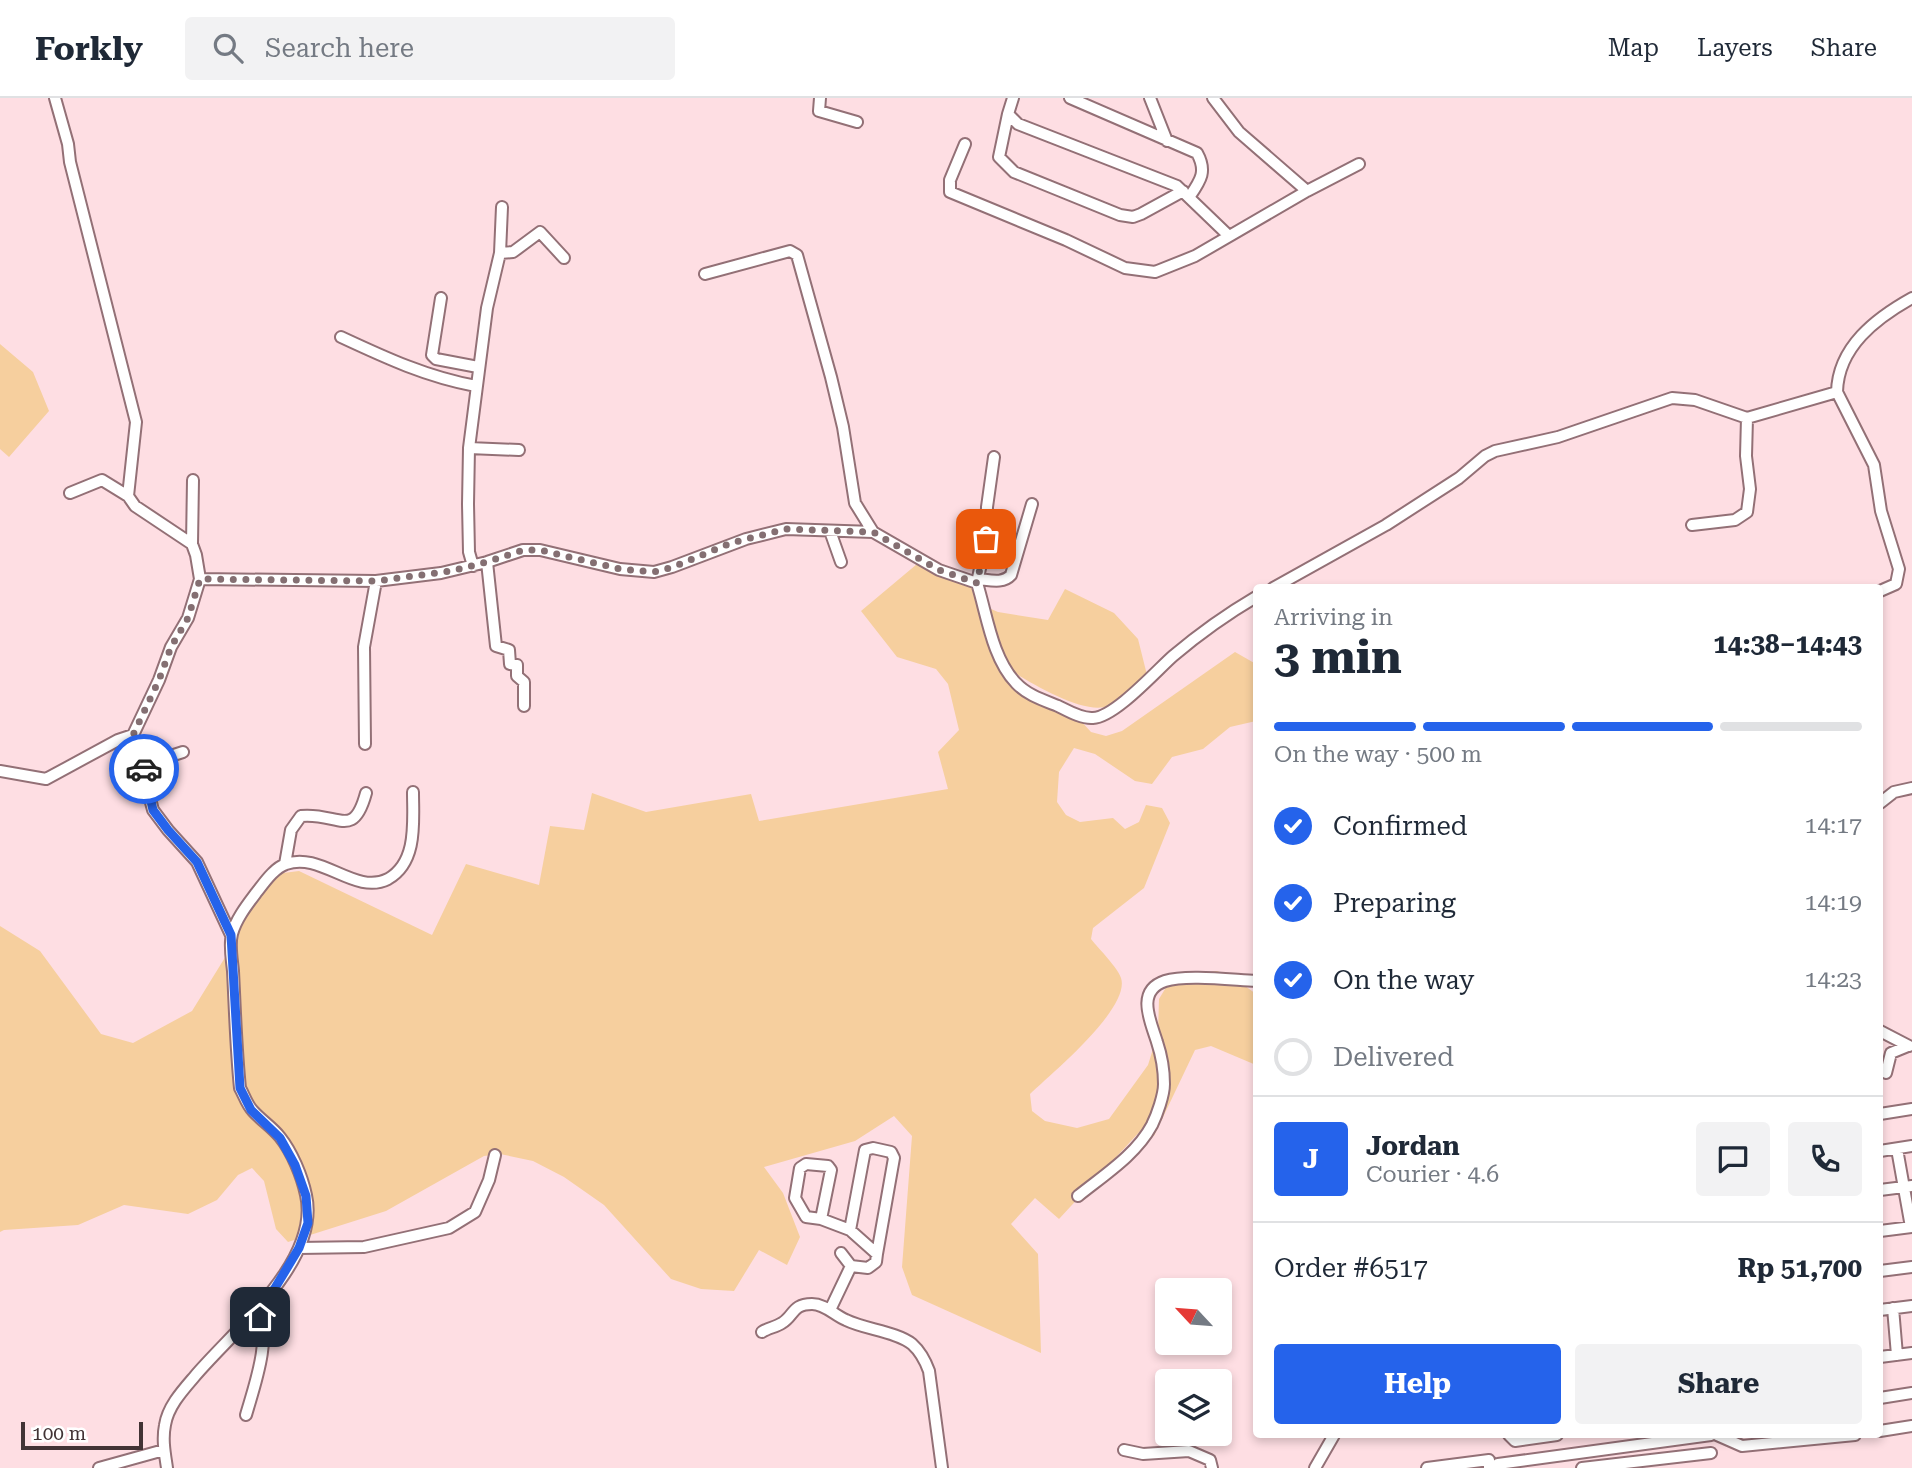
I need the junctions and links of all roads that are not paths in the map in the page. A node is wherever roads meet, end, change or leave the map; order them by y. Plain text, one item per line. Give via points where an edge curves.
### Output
1 (55, 98) edge
2 (820, 98) edge
3 (1013, 98) edge
4 (1070, 98) edge
5 (1150, 98) edge
6 (1213, 98) edge
7 (1008, 114) junction
8 (857, 122) dead end
9 (1167, 141) junction
10 (965, 144) dead end
11 (1359, 164) dead end
12 (1307, 191) junction
13 (1187, 193) junction
14 (502, 207) dead end
15 (1229, 236) junction
16 (500, 253) junction
17 (564, 258) dead end
18 (705, 274) dead end
19 (441, 298) dead end
20 (1912, 298) edge
21 (341, 337) dead end
22 (436, 359) junction
23 (478, 368) junction
24 (429, 376) junction
25 (476, 386) junction
26 (1837, 391) junction
27 (1747, 418) junction
28 (469, 449) junction
29 (519, 450) dead end
30 (994, 457) dead end
31 (193, 480) dead end
32 (70, 492) dead end
33 (128, 496) junction
34 (1032, 504) dead end
35 (1692, 525) dead end
36 (830, 531) junction
37 (873, 532) junction
38 (192, 544) junction
39 (487, 562) junction
40 (841, 562) dead end
41 (473, 566) junction
42 (200, 579) junction
43 (376, 581) junction
44 (978, 581) junction
45 (1280, 584) edge
46 (1883, 590) edge
47 (1253, 599) edge
48 (524, 706) dead end
49 (133, 735) junction
50 (365, 744) dead end
51 (183, 752) dead end
52 (143, 765) junction
53 (0, 771) edge
54 (1912, 788) edge
55 (413, 792) dead end
56 (366, 793) dead end
57 (1883, 801) edge
58 (285, 864) junction
59 (231, 935) junction
60 (1253, 981) edge
61 (1883, 1032) edge
62 (1910, 1046) edge
63 (1886, 1073) dead end
64 (1912, 1109) edge
65 (1883, 1114) edge
66 (1912, 1146) edge
67 (1897, 1149) junction
68 (1883, 1151) edge
69 (495, 1154) dead end
70 (1908, 1186) edge
71 (1883, 1190) edge
72 (1079, 1196) dead end
73 (821, 1219) junction
74 (1912, 1227) edge
75 (850, 1230) junction
76 (1883, 1231) edge
77 (299, 1248) junction
78 (841, 1253) dead end
79 (877, 1254) junction
80 (852, 1266) junction
81 (1912, 1267) edge
82 (1883, 1271) edge
83 (1912, 1306) edge
84 (1893, 1308) junction
85 (830, 1310) junction
86 (1883, 1310) edge
87 (256, 1312) junction
88 (762, 1332) dead end
89 (1912, 1353) edge
90 (1897, 1355) junction
91 (1883, 1357) edge
92 (1912, 1393) edge
93 (1883, 1398) edge
94 (246, 1415) dead end
95 (1912, 1426) edge
96 (1883, 1431) edge
97 (1332, 1438) edge
98 (1512, 1438) edge
99 (1536, 1438) edge
100 (1689, 1438) edge
101 (1724, 1438) edge
102 (1824, 1438) edge
103 (164, 1450) junction
104 (1124, 1450) dead end
105 (1711, 1453) dead end
106 (1682, 1456) junction
107 (1598, 1467) edge
108 (99, 1468) edge
109 (167, 1468) edge
110 (942, 1468) edge
111 (1212, 1468) edge
112 (1315, 1468) edge
113 (1427, 1468) edge
114 (1489, 1468) edge
115 (1498, 1468) edge
116 (1582, 1468) edge
117 (1684, 1468) edge

1 - 33 street via 136,422
2 - 8 street via 819,111
3 - 7 street
4 - 9 street
5 - 9 street
6 - 12 street via 1239,132
7 - 13 street via 1018,124
7 - 13 street via 999,157 1014,172 1133,217
9 - 13 street via 1197,153 1203,164 1202,174
10 - 15 street via 950,180 950,192 1125,268 1163,270
11 - 12 street
12 - 15 street
13 - 15 street
14 - 16 street
16 - 17 street via 513,252 540,232
16 - 23 street
18 - 37 street via 790,251 797,255 843,427 855,503
19 - 22 street via 432,355
20 - 26 street via 1863,332 1839,372
21 - 24 street
22 - 23 street
22 - 24 street
23 - 25 street
24 - 25 street
25 - 28 street
26 - 27 street
26 - 46 street via 1874,465 1881,510 1899,569 1895,586
27 - 35 street via 1747,512 1735,520
27 - 45 street via 1695,400 1672,398 1558,438 1495,451 1386,525
28 - 29 street
28 - 41 street
30 - 44 street
31 - 38 street
32 - 33 street via 102,480
33 - 38 street via 135,506
34 - 44 street via 1011,575 1001,581
36 - 37 street
36 - 39 street via 786,529 731,543 654,572 540,550 523,550
36 - 40 street
37 - 44 street via 939,570
38 - 42 street
39 - 41 street
39 - 48 street via 496,646 509,650 510,664 517,665 517,676 524,682
41 - 43 street
42 - 43 street
42 - 49 street via 188,618
43 - 50 street via 364,647
44 - 47 street via 995,644 1016,683 1031,695 1093,718 1143,686 1171,657
49 - 52 street
49 - 53 street via 46,779
51 - 52 street
52 - 59 street via 153,810 197,862
54 - 57 street via 1894,792
55 - 58 street via 410,852 394,875 378,884 325,866
56 - 58 street via 352,820 301,816 291,830
58 - 59 street via 267,879
59 - 77 street via 240,1088 251,1110 280,1138 295,1165 306,1196 308,1223
60 - 72 street via 1163,981 1153,990 1146,1003 1164,1086 1152,1125 1134,1150
61 - 62 street
62 - 63 street via 1891,1053
64 - 65 street
66 - 67 street
67 - 68 street
67 - 70 street
69 - 77 street via 475,1212 449,1228 364,1247
70 - 71 street
70 - 74 street
73 - 73 street via 831,1170 806,1164 800,1168 795,1198 806,1217
73 - 75 street
74 - 76 street
75 - 79 street
75 - 79 street via 864,1150 891,1152 894,1158
77 - 87 street
78 - 80 street
79 - 80 street via 871,1267
80 - 85 street
81 - 82 street
83 - 84 street
84 - 86 street
84 - 90 street
85 - 88 street via 802,1306 793,1309 780,1325
85 - 110 street via 845,1320 902,1338 924,1356
87 - 94 street via 262,1322 262,1350
87 - 103 street via 180,1393 165,1424
89 - 90 street
90 - 91 street
92 - 93 street
95 - 96 street
97 - 112 street
98 - 99 street
100 - 115 street via 1498,1464
101 - 102 street via 1742,1446
103 - 108 street
103 - 109 street
104 - 111 street via 1143,1454 1189,1451 1210,1460
105 - 106 street
106 - 107 street
106 - 117 street
107 - 116 street
113 - 114 street via 1489,1460

